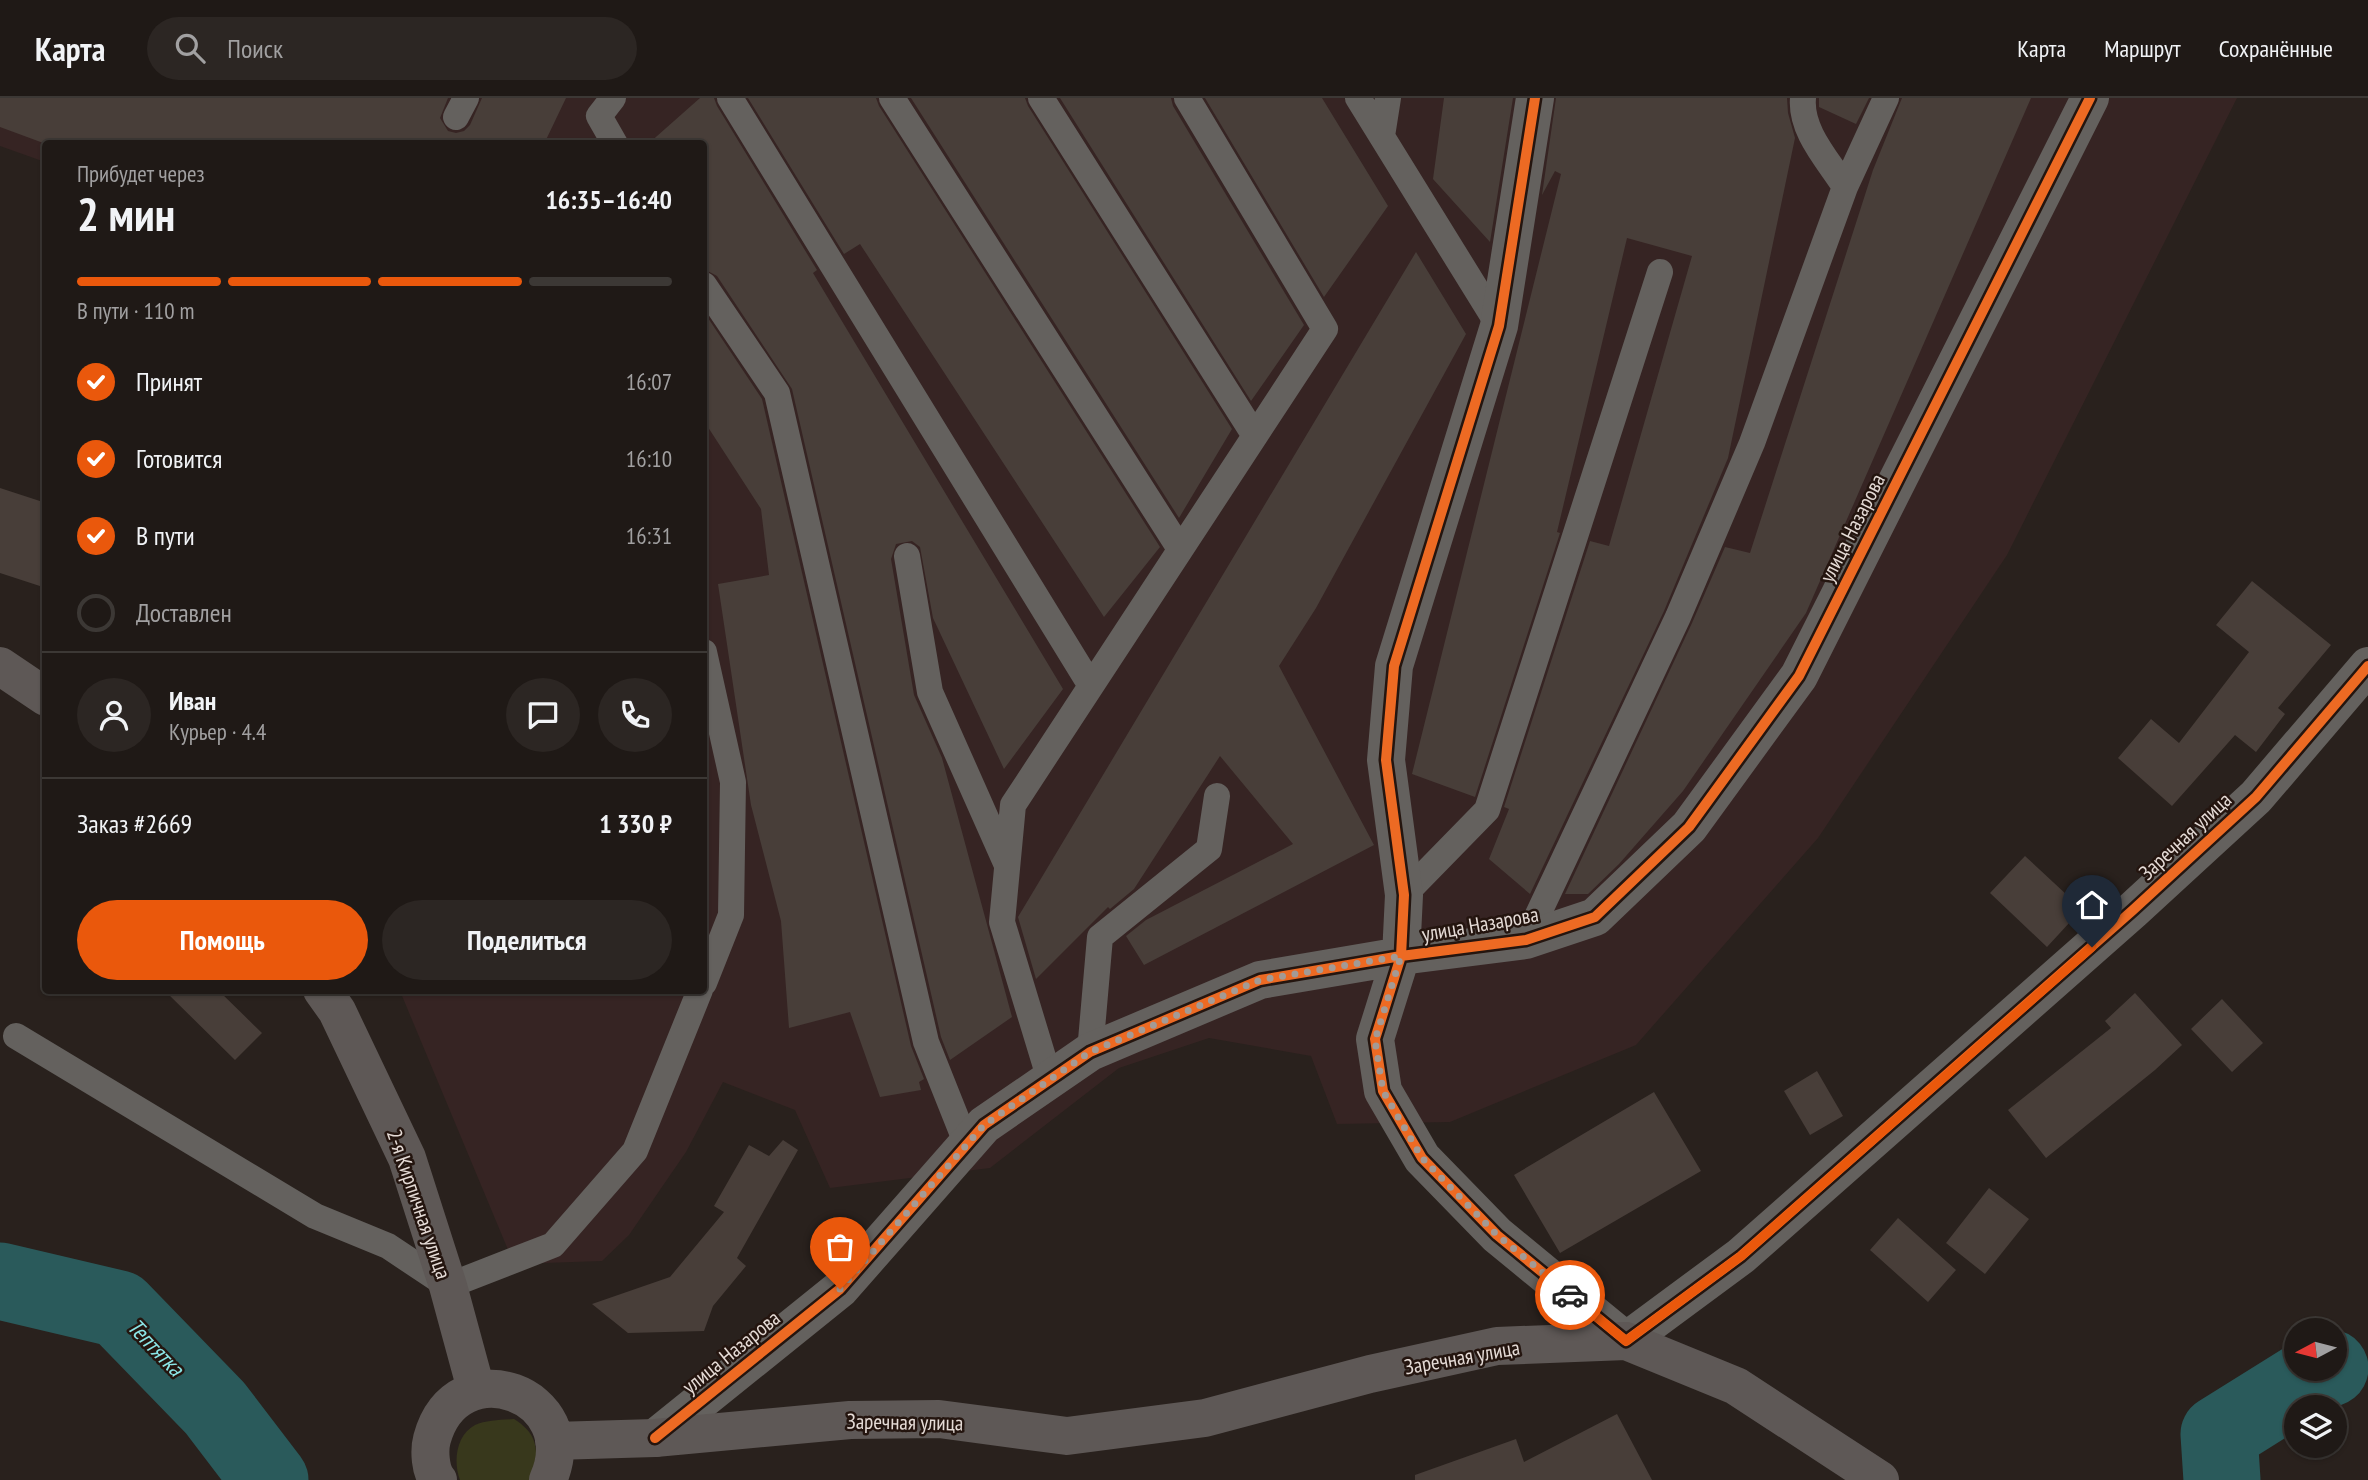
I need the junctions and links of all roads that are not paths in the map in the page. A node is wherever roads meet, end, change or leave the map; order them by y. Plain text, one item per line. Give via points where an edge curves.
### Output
1 (612, 98) edge
2 (730, 98) edge
3 (892, 98) edge
4 (1041, 98) edge
5 (1187, 98) edge
6 (1358, 98) edge
7 (1388, 98) edge
8 (1535, 98) edge
9 (1802, 98) edge
10 (1886, 98) edge
11 (2090, 98) edge
12 (1382, 136) junction
13 (613, 140) edge
14 (1845, 187) junction
15 (1660, 272) dead end
16 (707, 289) edge
17 (1499, 326) junction
18 (1255, 436) junction
19 (1180, 549) junction
20 (907, 556) dead end
21 (707, 665) edge
22 (0, 666) edge
23 (2368, 666) edge
24 (1091, 686) junction
25 (42, 694) edge
26 (1217, 796) dead end
27 (1007, 864) junction
28 (1404, 895) junction
29 (1526, 940) junction
30 (1401, 956) junction
31 (707, 975) edge
32 (324, 994) edge
33 (698, 994) edge
34 (16, 1036) dead end
35 (1090, 1052) junction
36 (1050, 1080) junction
37 (967, 1145) junction
38 (448, 1286) junction
39 (1626, 1341) junction
40 (476, 1388) junction
41 (655, 1438) junction
42 (554, 1441) junction
43 (438, 1480) edge
44 (548, 1480) edge
45 (1880, 1480) edge

1 - 13 lane via 599,116
2 - 24 lane
3 - 19 lane
4 - 18 lane
5 - 18 lane via 1325,329
6 - 12 lane
7 - 12 lane
8 - 17 street
9 - 14 lane via 1806,126
10 - 14 lane
11 - 29 street, улица Назарова via 1799,676 1689,827 1595,917
12 - 17 lane
14 - 29 lane via 1752,443 1678,617
15 - 28 lane via 1487,810
16 - 37 lane via 777,393 926,1042
17 - 28 street via 1394,666 1386,760
18 - 19 lane
19 - 24 lane
20 - 27 lane via 930,692
21 - 31 lane via 733,782 731,915
22 - 25 main road
23 - 39 street, Заречная улица via 2256,797 2133,910 1741,1256
24 - 27 lane via 1013,805
26 - 35 lane via 1209,849 1100,937
27 - 36 lane via 1002,922
28 - 30 street
29 - 30 street, улица Назарова
30 - 35 street, улица Назарова via 1260,980
30 - 39 street via 1375,1040 1383,1091 1409,1136 1422,1158 1497,1235
32 - 38 main road, 2-я Кирпичная улица via 337,1011 407,1158
33 - 38 lane via 635,1151 552,1245
34 - 38 lane via 315,1216 388,1245
35 - 36 street, улица Назарова
36 - 37 street, улица Назарова via 984,1125
37 - 41 street, улица Назарова via 840,1289
38 - 40 main road, 2-я Кирпичная улица
39 - 41 main road, Заречная улица via 1497,1346 1205,1418 1066,1436 939,1419 850,1420
39 - 45 main road via 1736,1386
40 - 42 main road via 521,1394 540,1408 554,1432
40 - 43 main road via 454,1401 436,1425 430,1446
41 - 42 main road, Заречная улица
42 - 44 main road via 556,1463

